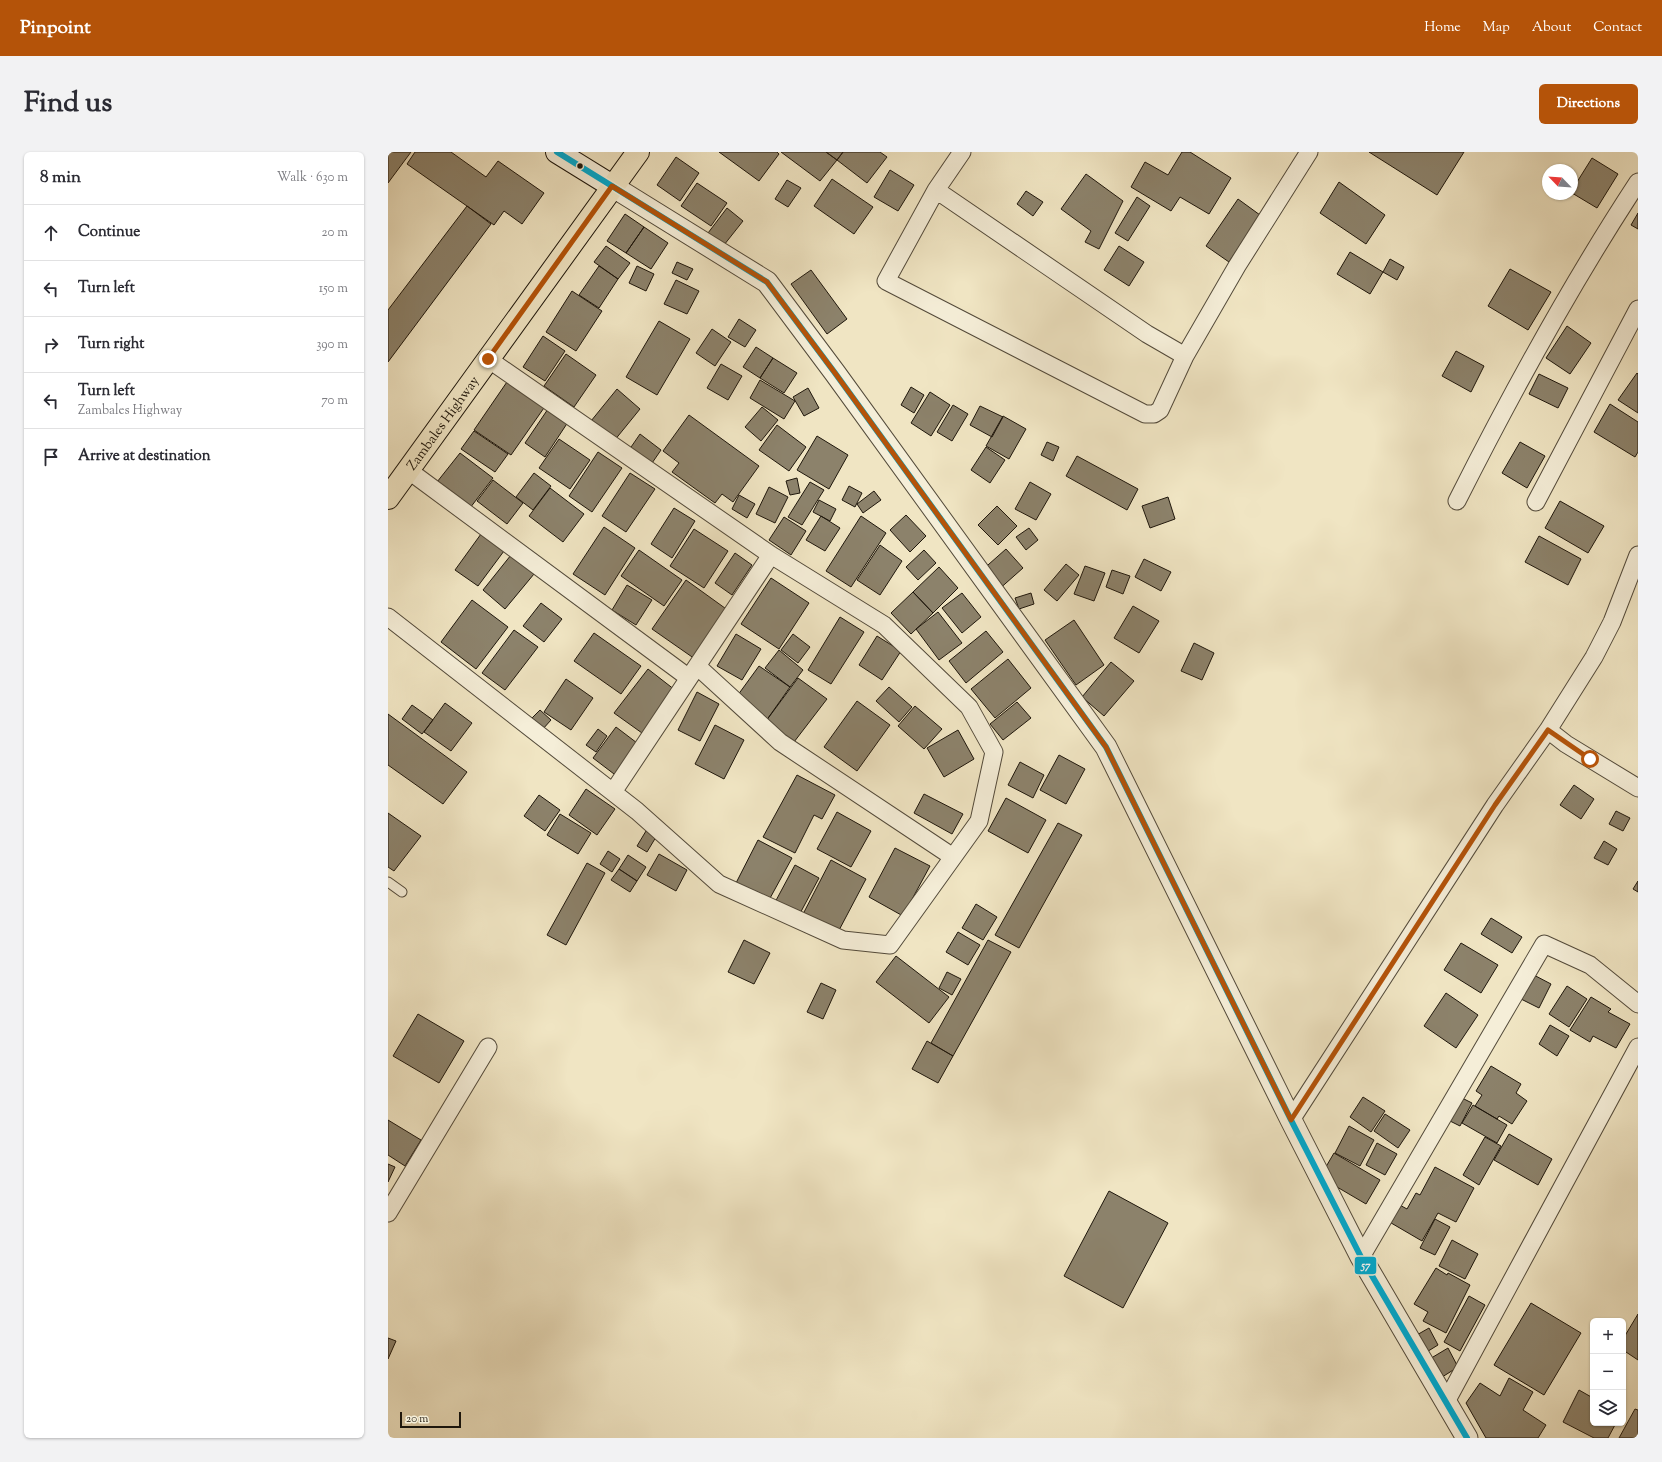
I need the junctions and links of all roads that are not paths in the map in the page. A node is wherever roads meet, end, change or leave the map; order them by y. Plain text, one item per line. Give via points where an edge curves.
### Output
1 (557, 152) edge
2 (638, 152) edge
3 (962, 152) edge
4 (1309, 152) edge
5 (1638, 182) edge
6 (612, 186) junction
7 (936, 190) junction
8 (1638, 309) edge
9 (1185, 356) junction
10 (488, 359) junction
11 (408, 470) junction
12 (388, 498) edge
13 (1457, 501) dead end
14 (1536, 502) dead end
15 (771, 555) junction
16 (1638, 555) edge
17 (388, 617) edge
18 (693, 672) junction
19 (1548, 730) junction
20 (1638, 788) edge
21 (613, 792) junction
22 (953, 857) junction
23 (388, 882) edge
24 (402, 892) dead end
25 (1638, 1004) edge
26 (488, 1047) dead end
27 (1638, 1047) edge
28 (1291, 1120) junction
29 (388, 1213) edge
30 (1360, 1257) junction
31 (1446, 1402) junction
32 (1467, 1438) edge

1 - 6 main road
2 - 6 main road, Zambales Highway
3 - 7 street
4 - 9 street via 1237,266
5 - 13 street via 1562,305 1489,437
6 - 10 main road, Zambales Highway
6 - 28 street via 767,282 840,380 1106,747
7 - 9 street via 1148,334
7 - 9 street via 886,281 1145,414 1154,414 1160,410
8 - 14 street
10 - 11 main road, Zambales Highway
10 - 15 street
11 - 12 main road, Zambales Highway
11 - 18 street
15 - 18 street
15 - 22 street via 884,625 969,708 994,752 979,821
16 - 19 street via 1612,622 1594,657
17 - 21 street
18 - 21 street
18 - 22 street via 780,742
19 - 20 street via 1566,744
19 - 28 street via 1495,805
21 - 22 street via 718,884 843,940 890,945
23 - 24 lane
25 - 30 street via 1590,965 1544,944
26 - 29 street
27 - 31 street
28 - 30 street
30 - 31 street
31 - 32 street

